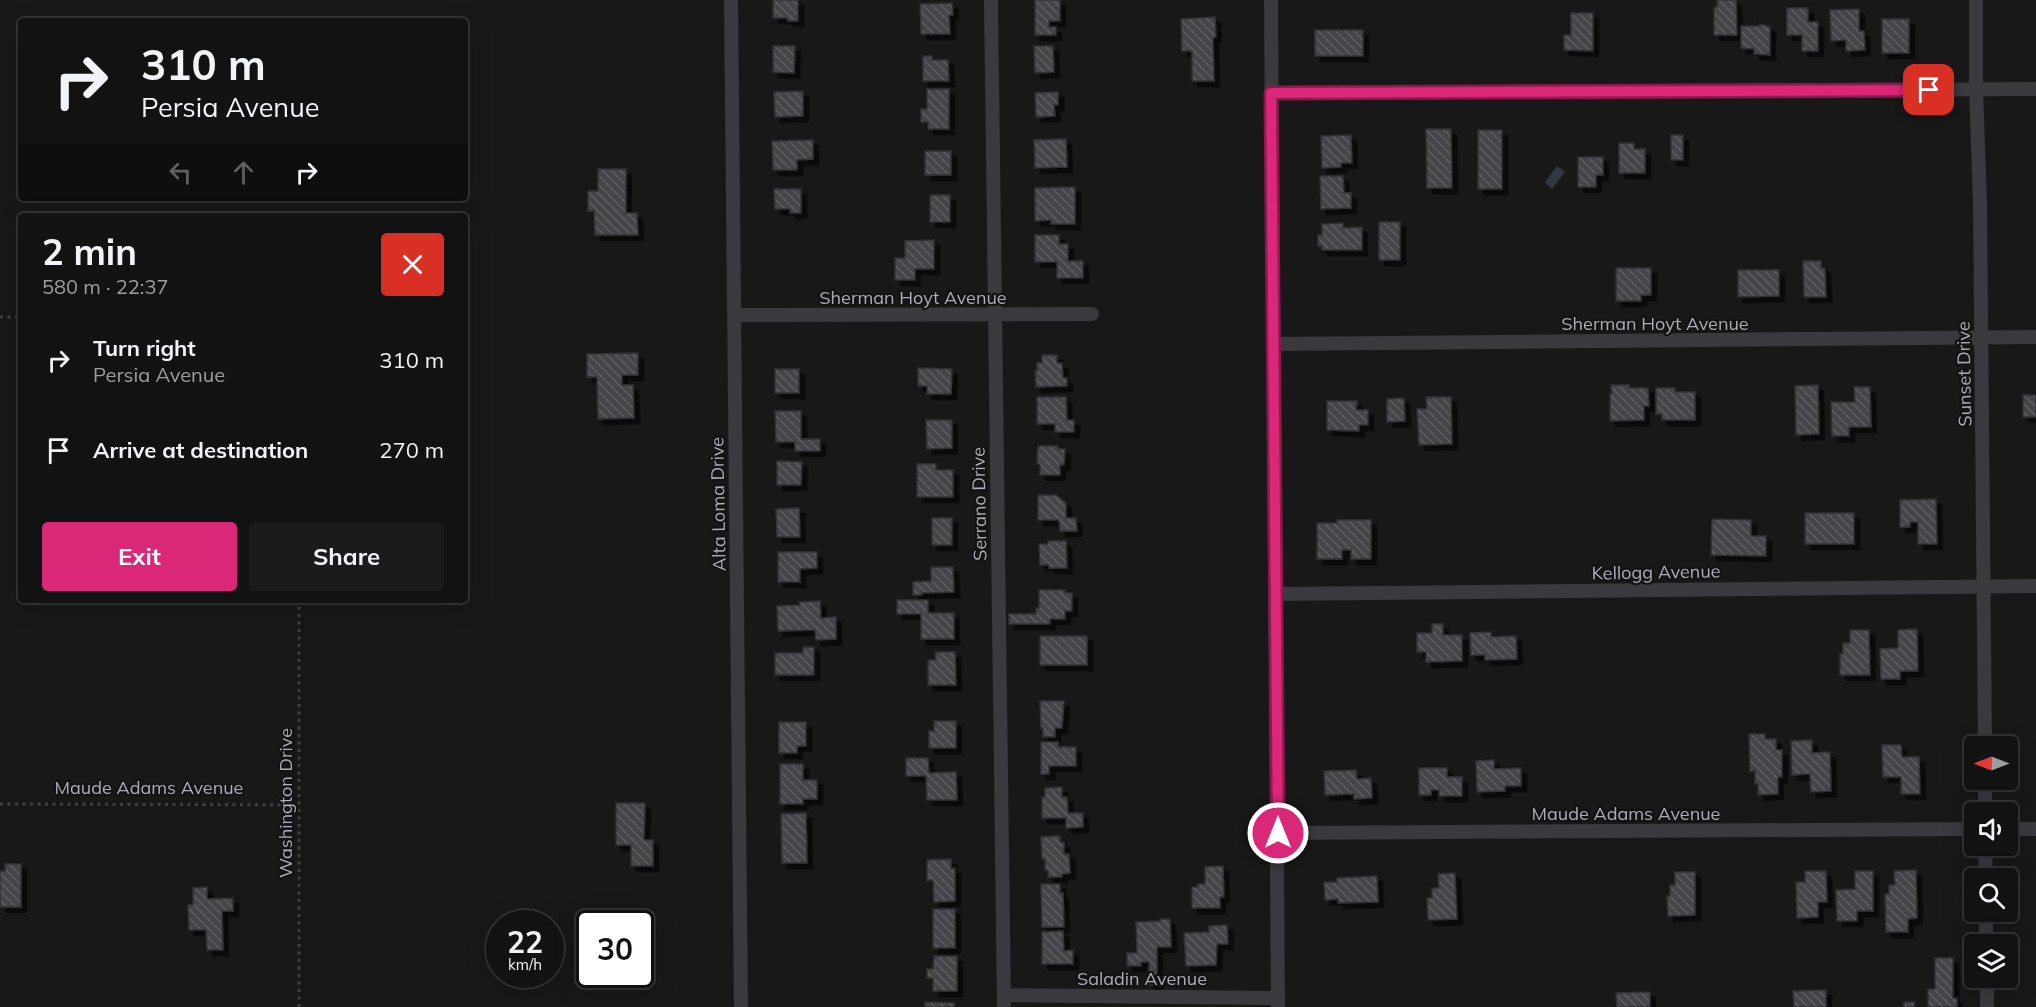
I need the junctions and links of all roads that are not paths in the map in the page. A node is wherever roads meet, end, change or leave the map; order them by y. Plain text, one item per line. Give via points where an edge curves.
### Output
1 (731, 0) edge
2 (991, 0) edge
3 (1271, 0) edge
4 (1976, 0) edge
5 (2036, 88) edge
6 (1976, 89) junction
7 (1271, 93) junction
8 (1092, 314) dead end
9 (734, 315) junction
10 (994, 315) junction
11 (2036, 337) edge
12 (1982, 338) junction
13 (1274, 344) junction
14 (2036, 586) edge
15 (1984, 587) junction
16 (1277, 594) junction
17 (1985, 736) edge
18 (1964, 829) edge
19 (2018, 829) edge
20 (2036, 829) edge
21 (1278, 833) junction
22 (1987, 988) edge
23 (1004, 1001) edge
24 (1278, 1002) edge
25 (741, 1007) edge
26 (1987, 1007) edge

1 - 9 street, Alta Loma Drive
2 - 10 street, Serrano Drive
3 - 7 street
4 - 6 street, Sunset Drive
5 - 6 street
6 - 7 street
6 - 12 street, Sunset Drive
7 - 13 street
8 - 10 street, Sherman Hoyt Avenue
9 - 10 street, Sherman Hoyt Avenue
9 - 25 street, Alta Loma Drive
10 - 23 street, Serrano Drive
11 - 12 street, Sherman Hoyt Avenue
12 - 13 street, Sherman Hoyt Avenue
12 - 15 street, Sunset Drive
13 - 16 street
14 - 15 street, Kellogg Avenue
15 - 16 street, Kellogg Avenue
15 - 17 street, Sunset Drive
16 - 21 street
18 - 21 street, Maude Adams Avenue
19 - 20 street
21 - 24 street
22 - 26 street
23 - 24 street, Saladin Avenue

